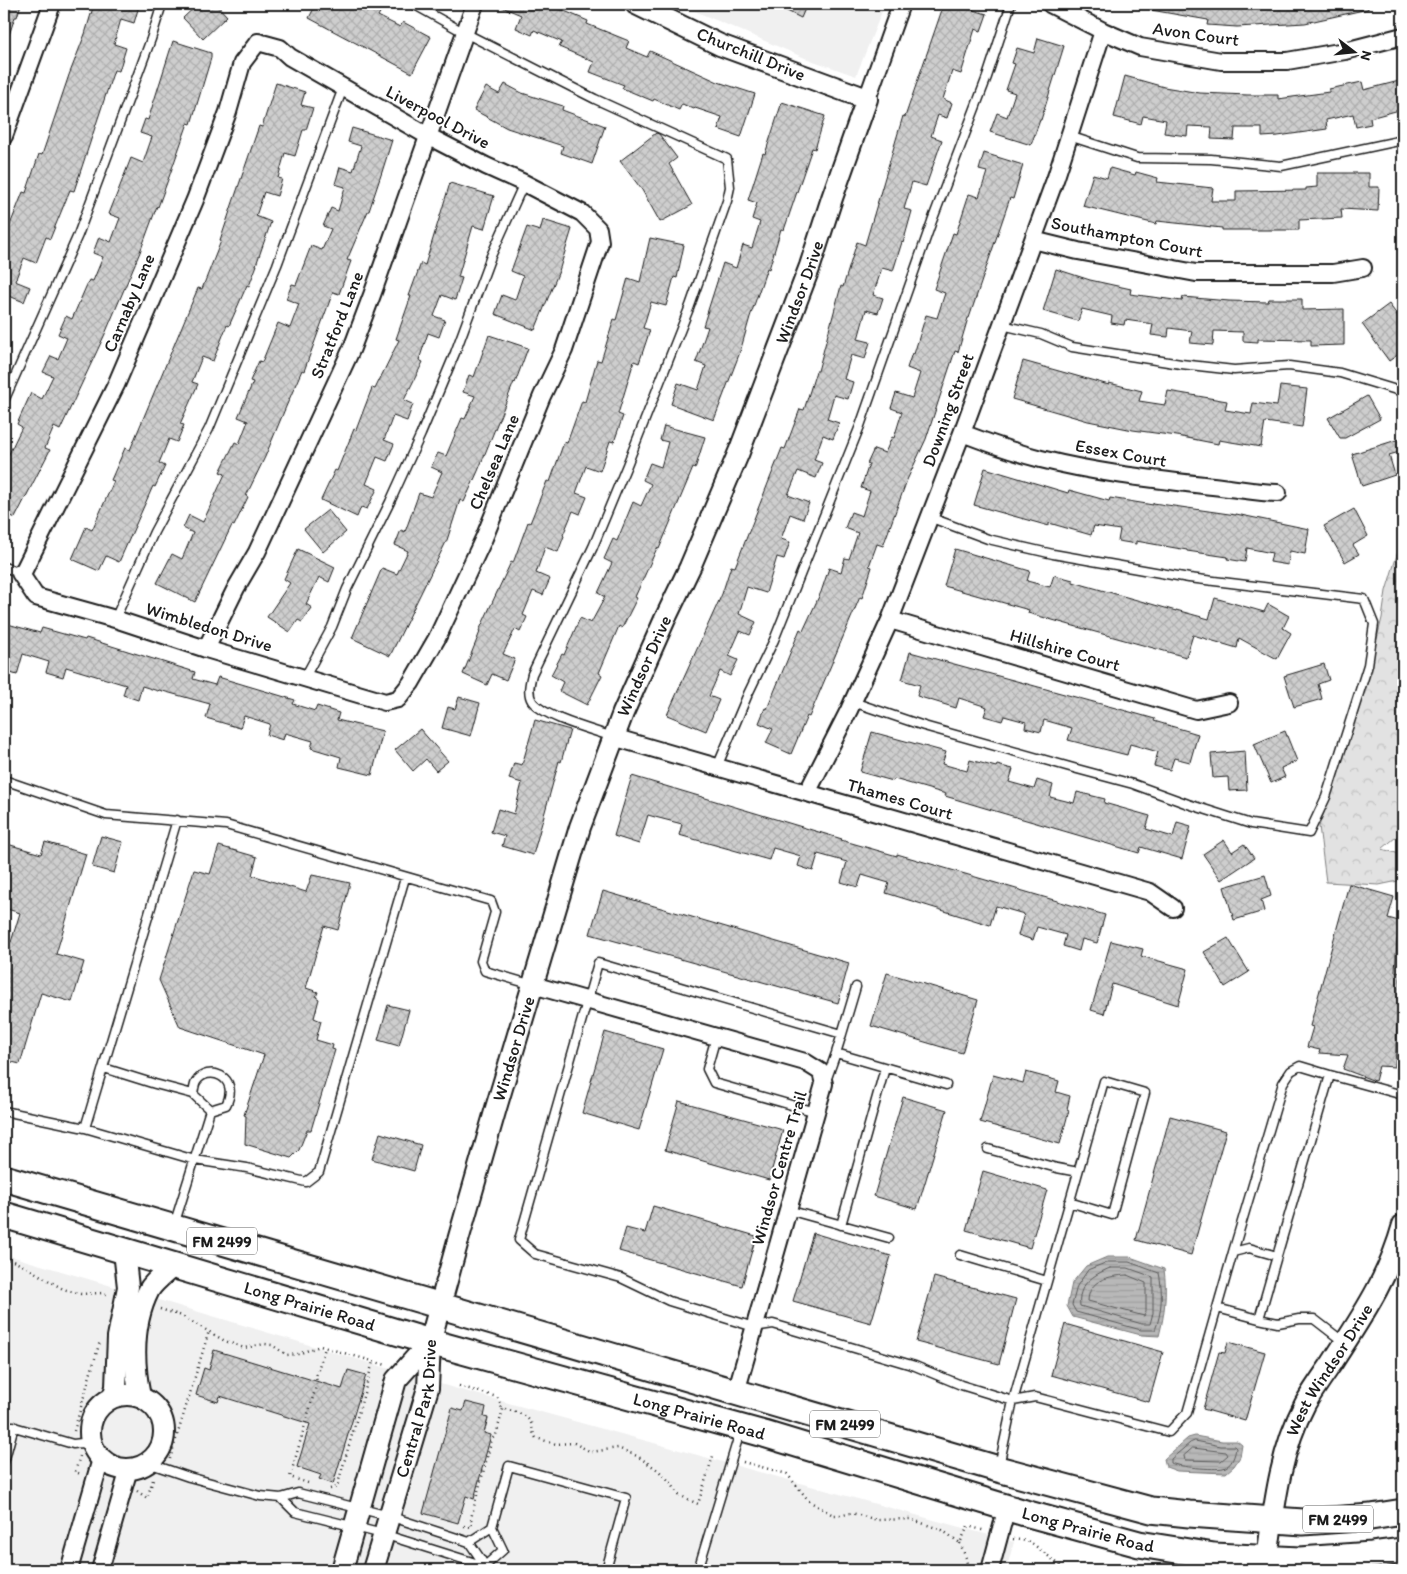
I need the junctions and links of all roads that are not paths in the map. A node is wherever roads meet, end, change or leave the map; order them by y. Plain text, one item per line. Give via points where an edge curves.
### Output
1 (52, 4) edge
2 (162, 4) edge
3 (413, 4) edge
4 (475, 4) edge
5 (636, 4) edge
6 (901, 4) edge
7 (1011, 4) edge
8 (1050, 4) edge
9 (1103, 32) junction
10 (465, 33) junction
11 (1403, 36) edge
12 (258, 42) joint
13 (343, 88) junction
14 (867, 99) junction
15 (4, 136) edge
16 (428, 136) junction
17 (1069, 136) junction
18 (1403, 140) edge
19 (524, 183) junction
20 (598, 229) joint
21 (1033, 240) junction
22 (1363, 268) dead end
23 (1001, 324) junction
24 (1403, 392) edge
25 (4, 401) edge
26 (962, 433) junction
27 (1278, 493) dead end
28 (930, 518) junction
29 (4, 567) edge
30 (20, 573) junction
31 (115, 619) junction
32 (890, 620) junction
33 (206, 649) junction
34 (304, 677) junction
35 (398, 699) joint
36 (852, 702) junction
37 (1229, 704) dead end
38 (613, 736) junction
39 (717, 767) junction
40 (4, 780) edge
41 (807, 793) junction
42 (177, 820) junction
43 (405, 878) junction
44 (1173, 908) dead end
45 (533, 984) junction
46 (856, 987) dead end
47 (587, 1000) junction
48 (842, 1034) junction
49 (716, 1037) junction
50 (836, 1053) junction
51 (104, 1068) junction
52 (885, 1068) junction
53 (1330, 1075) junction
54 (824, 1084) junction
55 (946, 1085) dead end
56 (193, 1094) junction
57 (1403, 1095) edge
58 (210, 1110) junction
59 (4, 1111) edge
60 (816, 1112) junction
61 (85, 1128) junction
62 (988, 1149) dead end
63 (195, 1160) junction
64 (1078, 1172) junction
65 (4, 1178) edge
66 (1069, 1202) junction
67 (788, 1210) junction
68 (4, 1215) edge
69 (841, 1225) junction
70 (1403, 1225) edge
71 (173, 1227) junction
72 (889, 1238) dead end
73 (124, 1251) junction
74 (1233, 1252) junction
75 (960, 1255) dead end
76 (1277, 1256) junction
77 (174, 1266) junction
78 (1047, 1281) junction
79 (440, 1305) junction
80 (1217, 1308) junction
81 (1259, 1319) junction
82 (754, 1327) junction
83 (430, 1342) junction
84 (1345, 1343) junction
85 (736, 1392) junction
86 (113, 1397) junction
87 (140, 1397) junction
88 (1013, 1401) junction
89 (4, 1424) edge
90 (14, 1426) junction
91 (741, 1427) junction
92 (91, 1442) junction
93 (101, 1459) junction
94 (4, 1462) edge
95 (998, 1468) junction
96 (129, 1469) junction
97 (151, 1470) junction
98 (280, 1498) junction
99 (1007, 1507) junction
100 (1403, 1512) edge
101 (357, 1518) junction
102 (1272, 1520) junction
103 (386, 1525) junction
104 (492, 1527) junction
105 (469, 1542) junction
106 (1403, 1551) edge
107 (1266, 1566) edge
108 (487, 1568) edge
109 (69, 1570) edge
110 (100, 1570) edge
111 (342, 1570) edge
112 (372, 1570) edge
113 (606, 1570) edge
114 (698, 1570) edge
115 (990, 1570) edge

1 - 15 street
2 - 25 lane via 152,39 78,235
3 - 10 lane
4 - 10 street, Stratford Lane
5 - 14 street, Churchill Drive via 720,44
6 - 14 street, Windsor Drive
7 - 39 lane via 860,426 774,640
8 - 9 street, Avon Court
9 - 11 street, Avon Court via 1140,46 1221,61 1287,61
9 - 17 street, Downing Street
10 - 16 street, Stratford Lane
10 - 38 lane via 595,99 727,159 730,187 727,201 690,306 593,547 530,681 531,699 539,709
12 - 13 street, Liverpool Drive via 280,48 290,58
12 - 30 street, Carnaby Lane via 242,63 228,112 195,200 116,385
13 - 16 street, Liverpool Drive
13 - 31 lane via 277,265 209,429 154,532
14 - 38 street, Windsor Drive via 810,266 739,452
16 - 19 street, Liverpool Drive
16 - 33 street, Stratford Lane via 352,348 257,552
17 - 18 lane via 1137,158 1212,159 1281,166
17 - 21 street, Downing Street
19 - 20 street, Liverpool Drive via 582,213
19 - 34 lane via 491,256 421,434 332,627
20 - 35 street, Chelsea Lane via 600,242 564,350 484,538 437,638
21 - 22 street, Southampton Court via 1196,273 1333,274
21 - 23 street, Downing Street
23 - 24 lane via 1041,334 1072,347 1234,370 1288,366 1340,373
23 - 26 street, Downing Street
26 - 27 street, Essex Court via 1042,459 1087,469 1191,485
26 - 28 street, Downing Street
28 - 32 street, Downing Street
28 - 36 lane via 988,539 1053,554 1189,578 1364,599 1374,624 1368,665 1326,797 1309,833 1251,824 1133,784 924,726
29 - 30 lane
30 - 31 street, Wimbledon Drive via 36,598
31 - 33 street, Wimbledon Drive
32 - 36 street, Downing Street
32 - 37 street, Hillshire Court via 1196,710
33 - 34 street, Wimbledon Drive
34 - 35 street, Wimbledon Drive via 385,702
36 - 41 street, Downing Street
38 - 39 street, Thames Court
38 - 45 street, Windsor Drive via 580,827
39 - 41 street, Thames Court
40 - 42 lane via 106,815
41 - 44 street, Thames Court via 1150,892
42 - 43 lane via 226,825
42 - 51 lane
43 - 45 lane via 491,902 495,912 481,961 485,971
43 - 63 lane via 319,1172 306,1182
45 - 47 street, Windsor Centre Trail
45 - 79 street, Windsor Drive
46 - 48 lane
47 - 48 lane via 598,962
47 - 49 street, Windsor Centre Trail
47 - 82 lane via 519,1240 534,1254 621,1278 669,1301
48 - 50 lane
49 - 54 street, Windsor Centre Trail via 804,1062 821,1072
49 - 60 lane via 707,1069 714,1083
50 - 52 lane
50 - 54 lane
51 - 56 lane
51 - 61 lane
52 - 55 lane
52 - 69 lane
53 - 57 lane
53 - 74 lane via 1300,1066 1291,1071 1283,1083
53 - 76 lane
54 - 60 street, Windsor Centre Trail
56 - 58 lane
56 - 58 lane via 196,1081 205,1074 225,1078 230,1086 226,1105
58 - 63 lane
59 - 61 lane
60 - 67 street, Windsor Centre Trail
61 - 63 lane
62 - 64 lane
63 - 71 lane
64 - 66 lane
64 - 66 lane via 1104,1081 1145,1093 1112,1215
65 - 71 main road, Long Prairie Road / FM 2499
66 - 78 lane
67 - 69 lane
67 - 82 street, Windsor Centre Trail
68 - 73 main road, Long Prairie Road / FM 2499
69 - 72 lane
70 - 84 street, West Windsor Drive via 1383,1281
71 - 79 main road, Long Prairie Road / FM 2499
73 - 77 main road, Long Prairie Road / FM 2499
73 - 86 street via 128,1287 118,1337
74 - 76 lane via 1249,1248
74 - 80 lane
75 - 78 lane
76 - 81 lane
77 - 83 main road, Long Prairie Road / FM 2499
77 - 87 street via 150,1289 142,1310 135,1340 135,1372
78 - 88 lane
79 - 83 street, Windsor Drive
79 - 85 main road, Long Prairie Road / FM 2499
80 - 81 lane
80 - 88 lane via 1187,1413 1169,1432 1035,1397
81 - 84 lane via 1278,1323 1314,1319
82 - 85 street, Windsor Centre Trail
82 - 88 lane via 773,1324 915,1366
83 - 91 main road, Long Prairie Road / FM 2499
83 - 101 street, Central Park Drive via 396,1380
83 - 103 street, Central Park Drive via 428,1388
84 - 102 street, West Windsor Drive via 1305,1404 1295,1426
85 - 95 main road, Long Prairie Road / FM 2499
86 - 87 street via 122,1394
86 - 92 street via 96,1410 91,1420
87 - 97 street via 156,1408 164,1427 161,1447
88 - 95 lane
89 - 90 lane
90 - 92 lane via 72,1444
90 - 94 lane
91 - 99 main road, Long Prairie Road / FM 2499
91 - 114 lane
92 - 93 street
93 - 96 street via 110,1465
93 - 109 street
95 - 102 main road, Long Prairie Road / FM 2499 via 1151,1510
96 - 97 street
96 - 110 street
97 - 98 lane
98 - 101 lane via 298,1493
98 - 101 lane via 295,1512
99 - 107 main road, Long Prairie Road / FM 2499 via 1139,1544
99 - 115 street
100 - 102 main road, Long Prairie Road / FM 2499 via 1303,1522
101 - 103 lane
101 - 103 lane
101 - 111 street, Central Park Drive
102 - 107 street
103 - 105 lane
103 - 108 lane
103 - 112 street, Central Park Drive
104 - 105 lane
104 - 108 lane via 503,1550
104 - 113 lane via 509,1466 626,1498
105 - 108 lane
106 - 107 main road, Long Prairie Road / FM 2499

